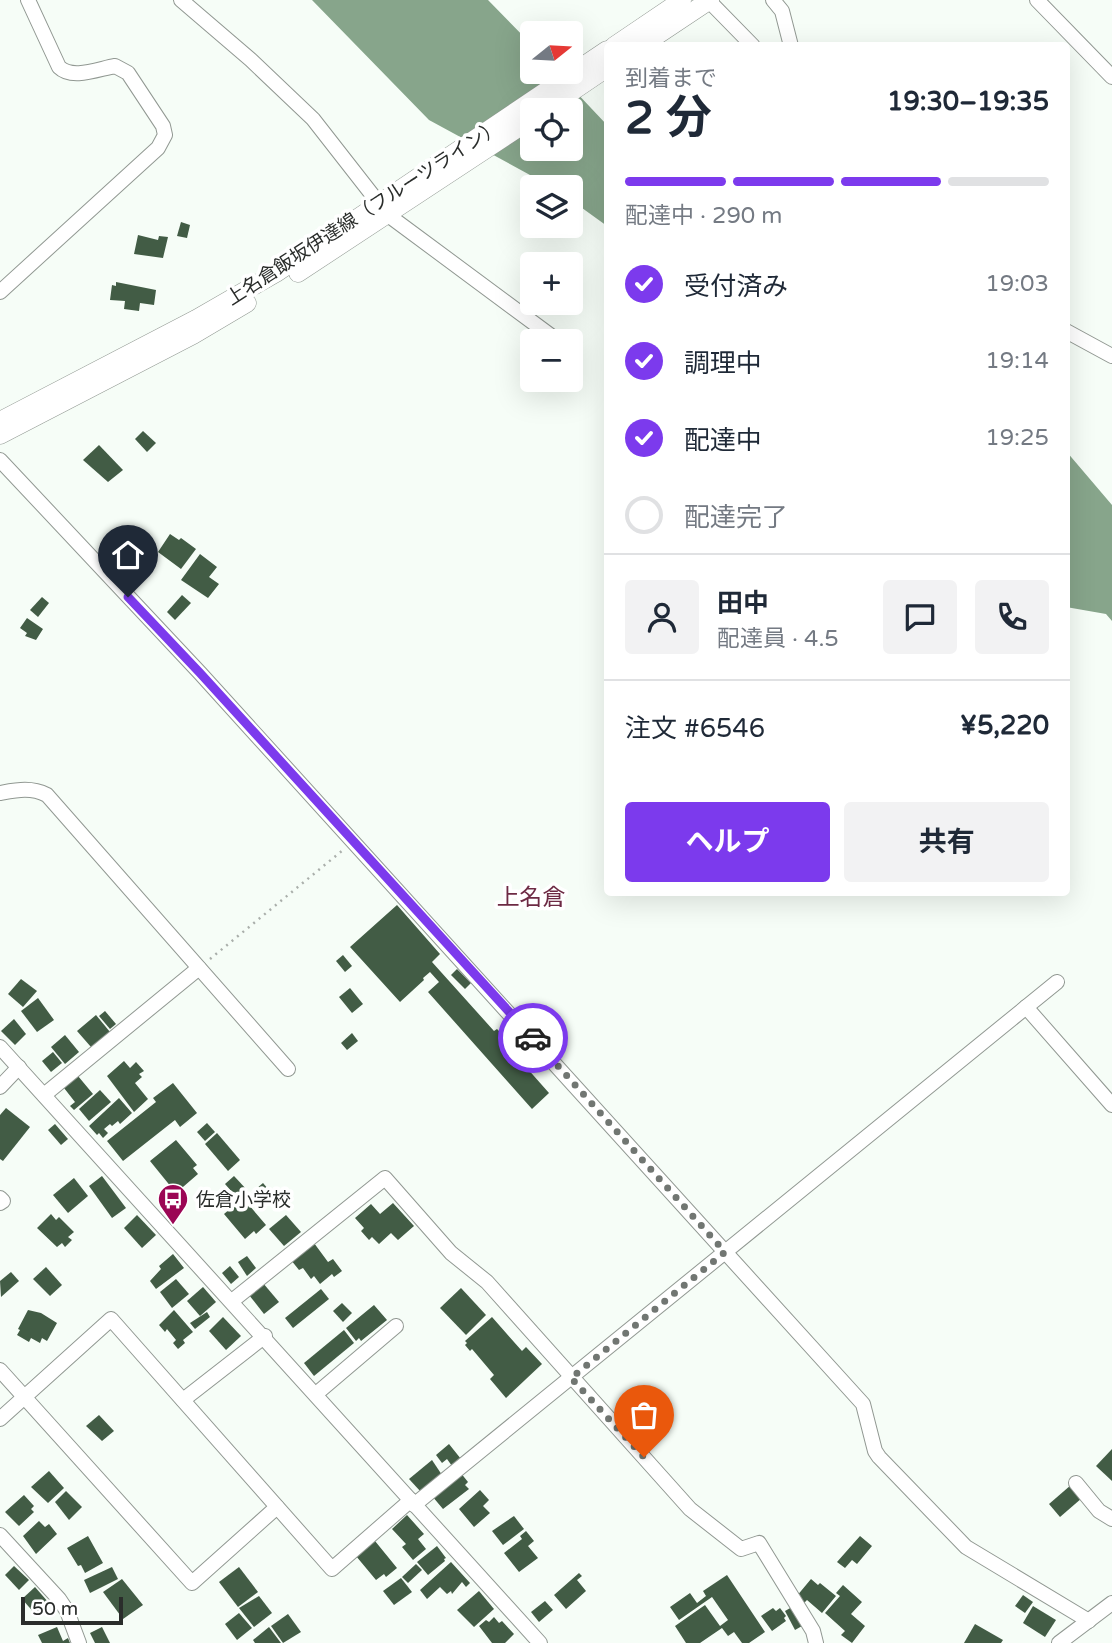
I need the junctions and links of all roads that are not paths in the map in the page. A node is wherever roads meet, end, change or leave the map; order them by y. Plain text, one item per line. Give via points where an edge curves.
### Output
1 (28, 0) edge
2 (181, 0) edge
3 (773, 0) edge
4 (1037, 0) edge
5 (701, 2) edge
6 (622, 42) edge
7 (646, 42) edge
8 (748, 42) edge
9 (790, 42) edge
10 (604, 52) edge
11 (604, 70) edge
12 (1112, 77) edge
13 (563, 98) edge
14 (520, 126) edge
15 (388, 206) junction
16 (0, 292) edge
17 (543, 329) edge
18 (1070, 333) edge
19 (1112, 356) edge
20 (0, 421) edge
21 (0, 436) edge
22 (0, 460) edge
23 (0, 793) edge
24 (199, 968) junction
25 (1057, 982) dead end
26 (1026, 1007) junction
27 (0, 1047) edge
28 (19, 1067) junction
29 (288, 1069) dead end
30 (0, 1087) edge
31 (44, 1095) junction
32 (1112, 1105) edge
33 (0, 1198) edge
34 (0, 1203) edge
35 (725, 1252) junction
36 (232, 1301) junction
37 (396, 1326) dead end
38 (265, 1336) junction
39 (0, 1370) edge
40 (571, 1378) junction
41 (316, 1394) junction
42 (24, 1397) junction
43 (183, 1400) junction
44 (0, 1419) edge
45 (1076, 1483) dead end
46 (412, 1503) junction
47 (277, 1507) junction
48 (1112, 1519) edge
49 (0, 1535) edge
50 (1112, 1603) edge
51 (1089, 1621) junction
52 (79, 1643) edge
53 (540, 1643) edge
54 (817, 1643) edge
55 (1059, 1643) edge

1 - 16 street via 64,72 122,68 165,135 158,148
2 - 15 street via 313,119
3 - 9 street via 782,11
4 - 12 street
5 - 6 main road
5 - 7 main road
5 - 8 street
10 - 15 main road, 上名倉飯坂伊達線（フルーツライン）
11 - 13 main road
14 - 15 main road, 上名倉飯坂伊達線（フルーツライン）
15 - 17 street
15 - 20 main road, 上名倉飯坂伊達線（フルーツライン） via 184,325
15 - 21 main road, 上名倉飯坂伊達線（フルーツライン） via 274,288
18 - 19 street
22 - 35 street via 200,673
23 - 24 street via 26,789 47,795
24 - 29 street
24 - 31 street
25 - 26 street
26 - 32 street
26 - 35 street
27 - 28 street
28 - 30 street
28 - 31 street
31 - 36 street
33 - 34 street
35 - 40 street
35 - 51 street via 863,1404 878,1457 943,1525 966,1548
36 - 38 street
36 - 40 street via 385,1178 451,1253 487,1282
37 - 41 street
38 - 41 street
38 - 43 street
39 - 42 street
40 - 46 street
40 - 54 street via 690,1509 741,1549 759,1543
41 - 46 street
42 - 43 street via 111,1319
42 - 44 street
42 - 47 street via 192,1583
43 - 47 street
45 - 48 street via 1099,1511
46 - 47 street via 332,1569
46 - 53 street
49 - 52 street via 67,1611
50 - 51 street
51 - 55 street

